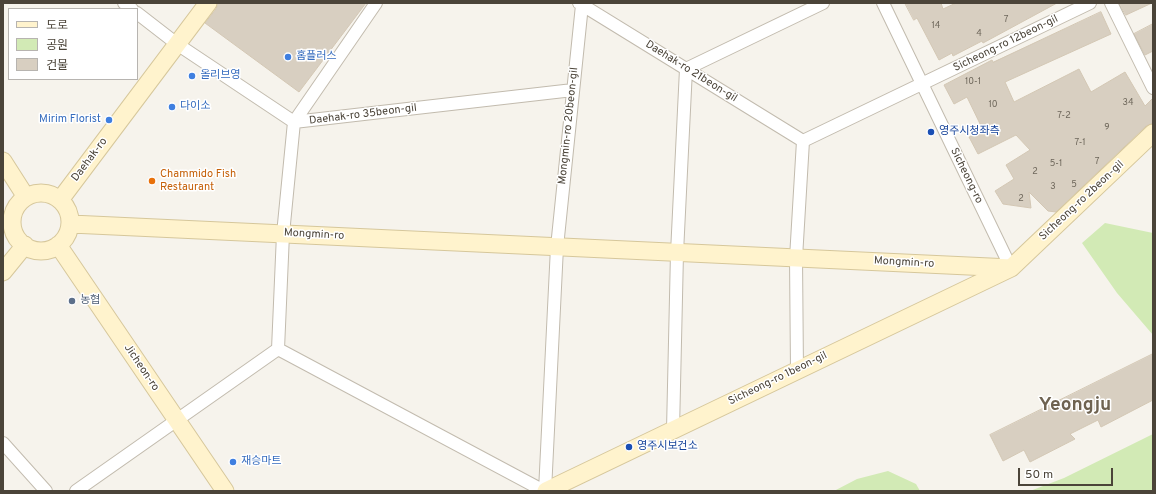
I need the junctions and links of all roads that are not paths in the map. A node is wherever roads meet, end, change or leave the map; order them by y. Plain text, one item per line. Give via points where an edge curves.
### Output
1 (208, 3) edge
2 (376, 3) edge
3 (823, 3) edge
4 (883, 3) edge
5 (1090, 3) edge
6 (1111, 3) edge
7 (582, 4) edge
8 (138, 14) edge
9 (177, 44) junction
10 (686, 69) junction
11 (922, 84) junction
12 (1153, 88) edge
13 (573, 90) junction
14 (294, 122) junction
15 (1153, 133) edge
16 (803, 141) junction
17 (3, 162) edge
18 (26, 197) junction
19 (60, 200) junction
20 (7, 222) edge
21 (71, 224) junction
22 (283, 234) junction
23 (25, 245) junction
24 (58, 246) junction
25 (557, 247) junction
26 (677, 252) junction
27 (796, 258) junction
28 (1011, 268) junction
29 (3, 272) edge
30 (278, 349) junction
31 (796, 371) junction
32 (176, 419) junction
33 (673, 430) junction
34 (3, 443) edge
35 (46, 491) edge
36 (76, 491) edge
37 (225, 491) edge
38 (545, 491) edge

1 - 9 main road, Daehak-ro
2 - 14 street
3 - 10 street
4 - 11 street, Sicheong-ro
5 - 11 street, Sicheong-ro 12beon-gil
6 - 12 street
7 - 10 street, Daehak-ro 21beon-gil
7 - 13 street, Mongmin-ro 20beon-gil
8 - 9 street
9 - 14 street, Daehak-ro 35beon-gil
9 - 19 main road, Daehak-ro
10 - 16 street, Daehak-ro 21beon-gil
10 - 26 street
11 - 16 street
11 - 28 street, Sicheong-ro
13 - 14 street, Daehak-ro 35beon-gil
13 - 25 street, Mongmin-ro 20beon-gil
14 - 22 street
15 - 28 main road, Sicheong-ro 2beon-gil
16 - 27 street
17 - 18 main road
18 - 19 main road via 46,194
18 - 20 main road via 18,203
19 - 21 main road via 70,216
20 - 23 main road
21 - 22 main road, Mongmin-ro
21 - 24 main road via 66,237
22 - 25 main road, Mongmin-ro
22 - 30 street
23 - 24 main road via 41,250
23 - 29 main road
24 - 32 main road, Jicheon-ro
25 - 26 main road, Mongmin-ro
25 - 38 street
26 - 27 main road, Mongmin-ro
26 - 33 street
27 - 28 main road, Mongmin-ro
27 - 31 street
28 - 31 main road, Sicheong-ro 1beon-gil
30 - 32 street
30 - 38 street
31 - 33 main road, Sicheong-ro 1beon-gil
32 - 36 street
32 - 37 main road, Jicheon-ro
33 - 38 main road, Sicheong-ro 1beon-gil
34 - 35 street

